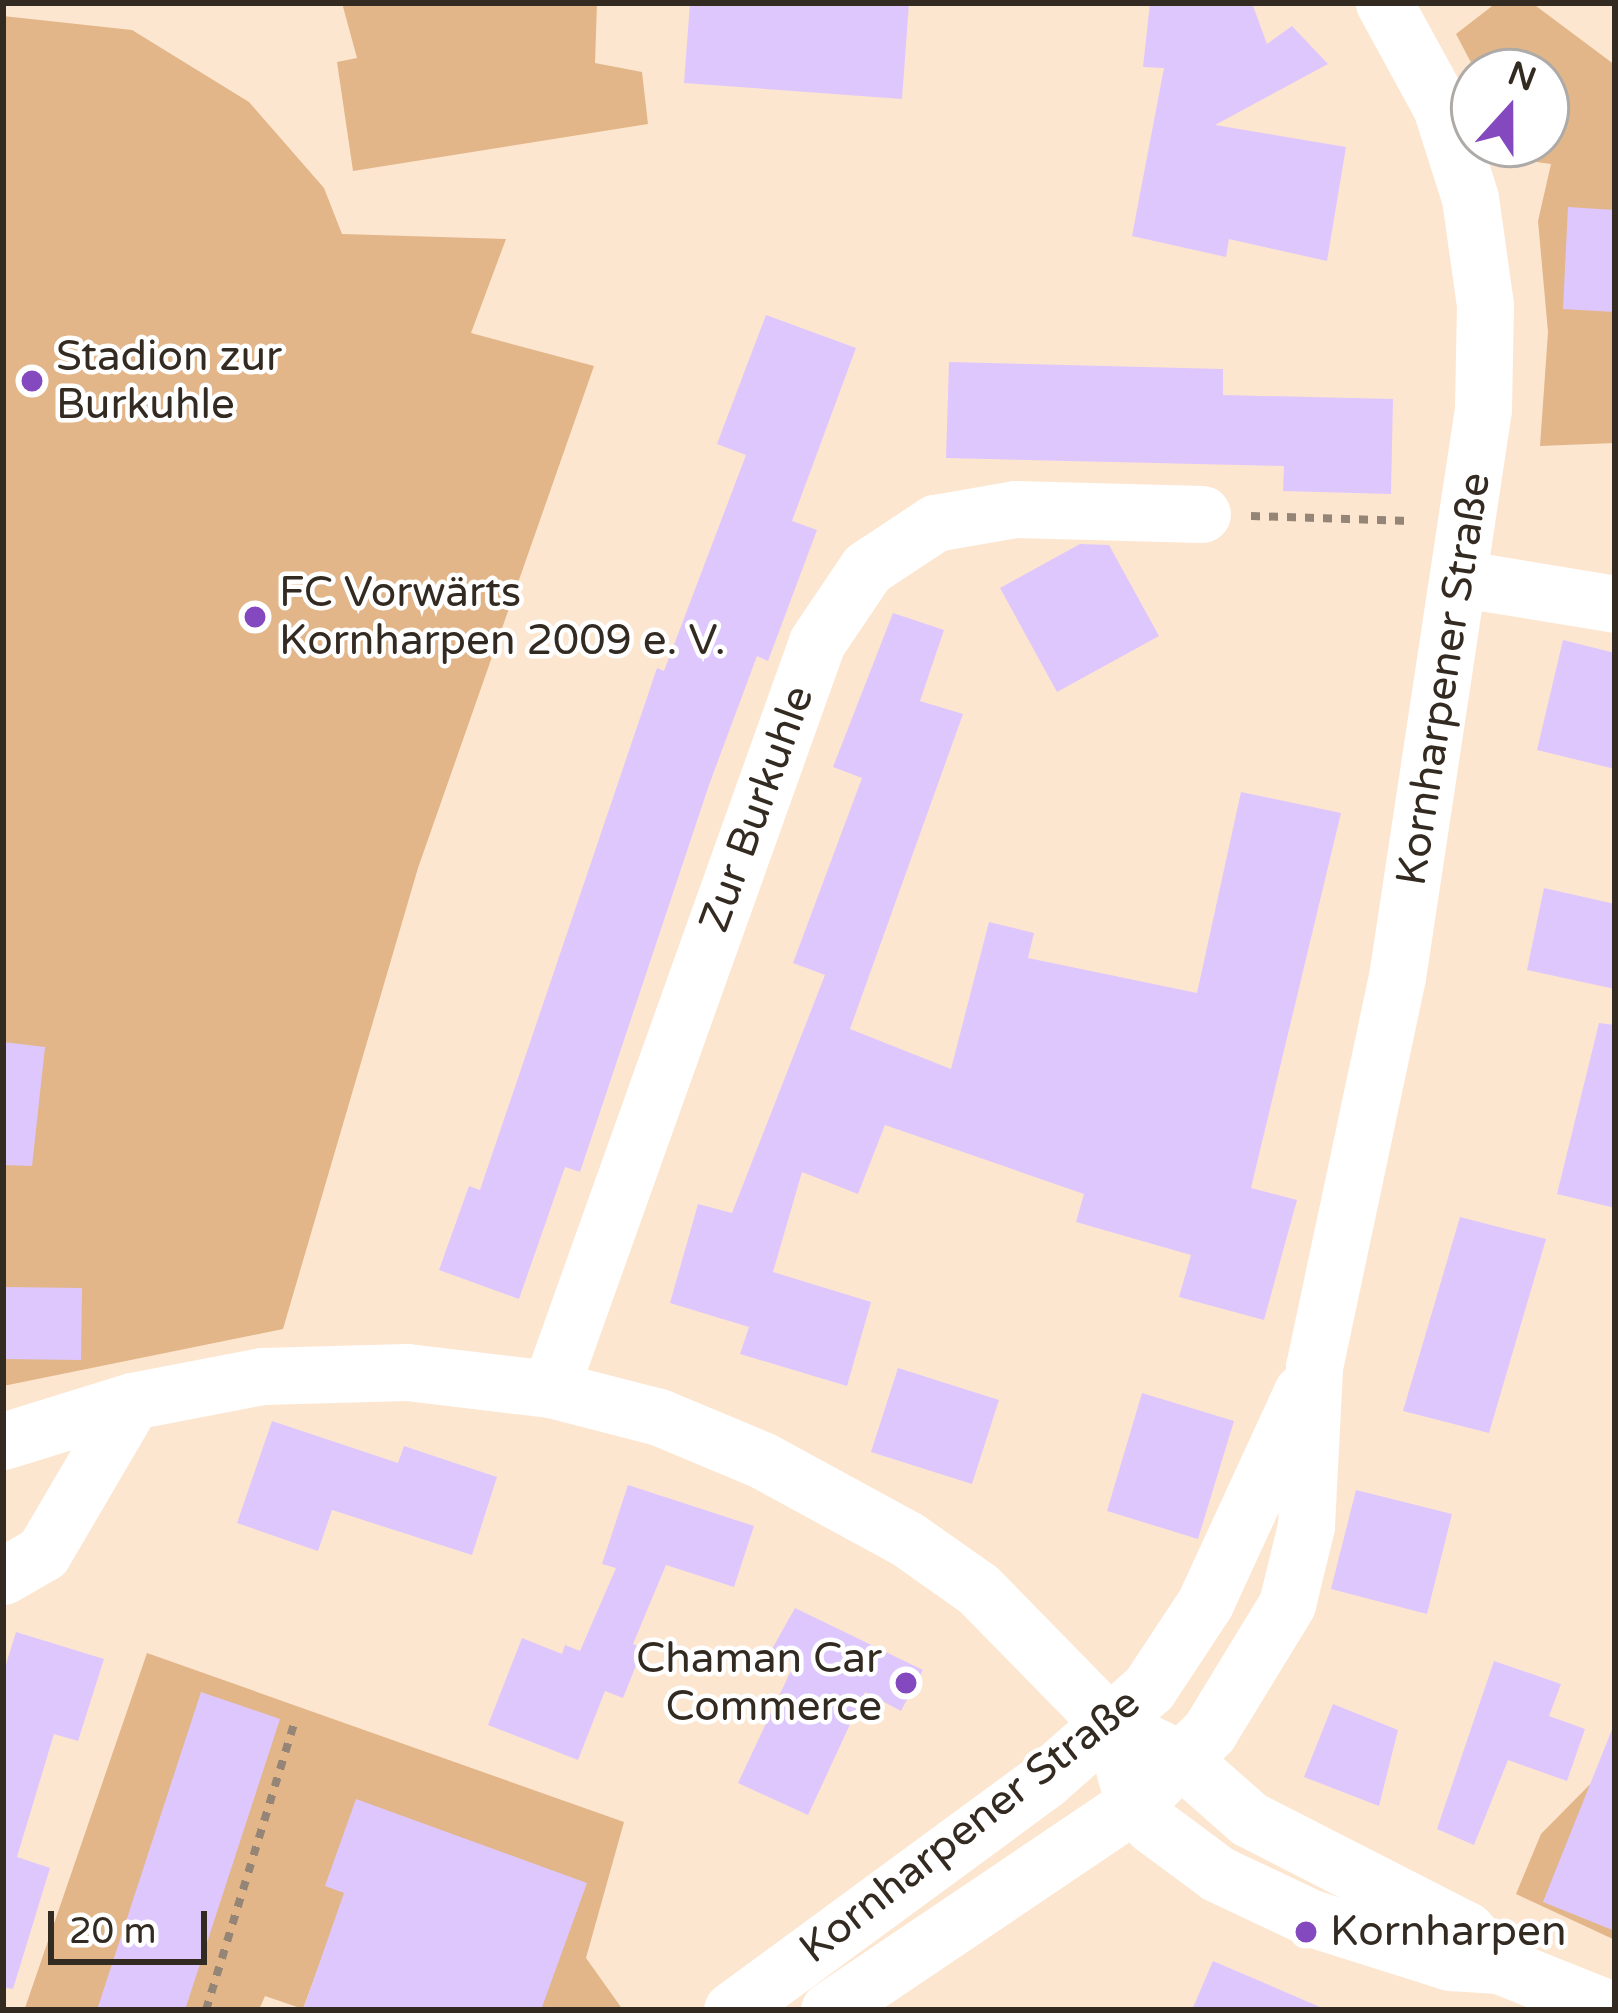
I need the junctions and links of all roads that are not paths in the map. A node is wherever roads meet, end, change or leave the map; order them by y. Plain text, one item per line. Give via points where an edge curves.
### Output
1 (1384, 3) edge
2 (1202, 514) road end
3 (1463, 579) junction
4 (1615, 604) edge
5 (1314, 1367) junction
6 (550, 1389) junction
7 (132, 1401) junction
8 (3, 1441) edge
9 (3, 1576) edge
10 (1111, 1725) junction
11 (1182, 1760) junction
12 (1134, 1804) junction
13 (924, 1865) junction
14 (867, 1907) junction
15 (965, 1922) junction
16 (907, 1959) junction
17 (1489, 1988) edge
18 (795, 1991) edge
19 (732, 2010) edge
20 (829, 2010) edge
21 (1612, 2010) edge

1 - 3 street, Kornharpener Straße via 1441,107 1470,198 1485,305
2 - 6 street, Zur Burkuhle via 1015,509 935,523 867,568 817,642
3 - 4 street
3 - 5 street, Kornharpener Straße via 1397,977
5 - 10 street, Kornharpener Straße via 1205,1603 1175,1655
5 - 11 street, Kornharpener Straße via 1306,1526 1287,1604 1258,1662
6 - 7 street via 407,1372 304,1375
6 - 10 street via 700,1434 907,1539 992,1601
7 - 8 street
7 - 9 street via 43,1553
10 - 11 street
10 - 12 street
10 - 13 street, Kornharpener Straße
11 - 12 street, Kornharpener Straße
11 - 17 street via 1249,1819 1466,1930
12 - 15 street, Kornharpener Straße
12 - 17 street via 1219,1874 1311,1918 1450,1963
13 - 14 street, Kornharpener Straße
13 - 15 street
14 - 16 street
14 - 18 street, Kornharpener Straße
15 - 16 street, Kornharpener Straße
16 - 20 street, Kornharpener Straße
17 - 21 street
18 - 19 street, Kornharpener Straße

